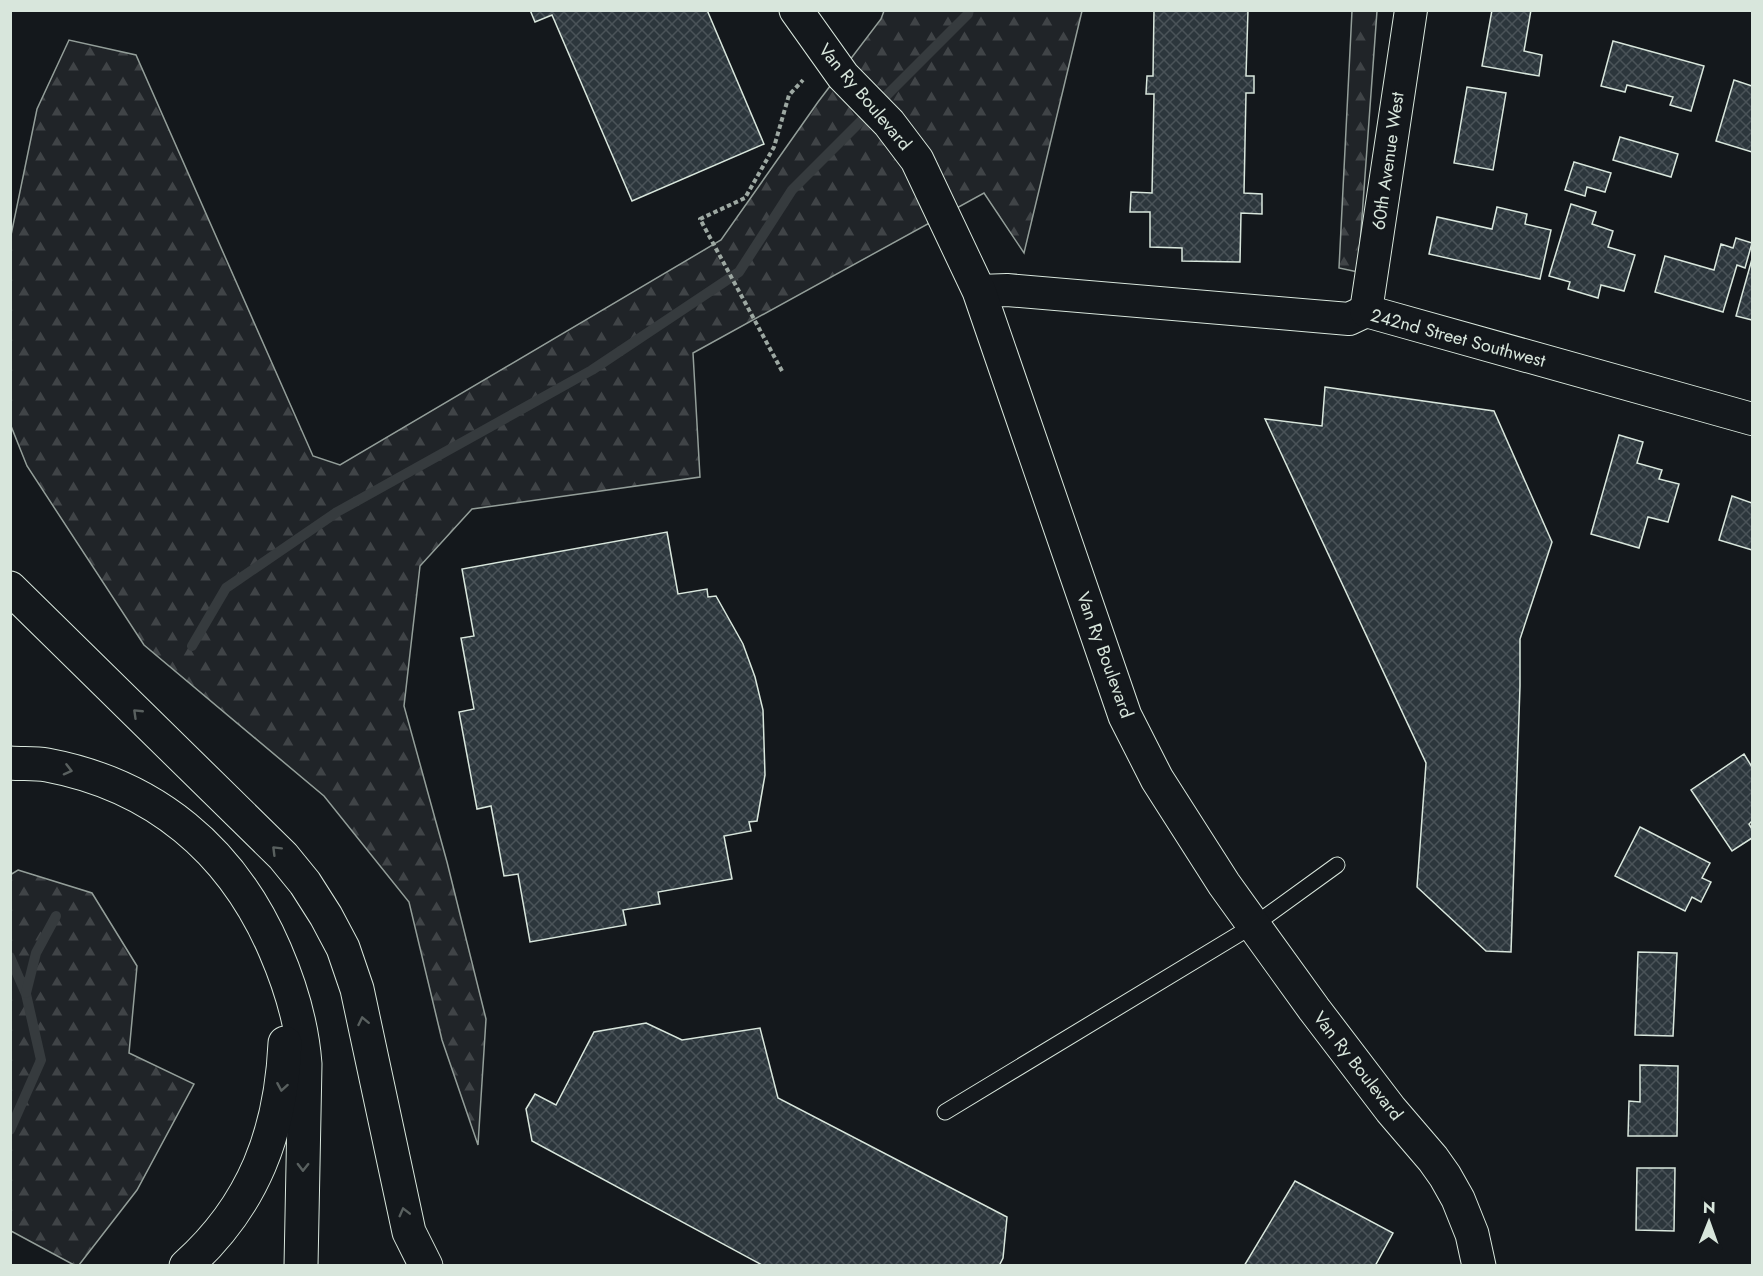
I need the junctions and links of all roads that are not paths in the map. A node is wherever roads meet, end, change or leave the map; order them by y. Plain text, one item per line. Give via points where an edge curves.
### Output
1 (796, 10) edge
2 (1411, 10) edge
3 (979, 291) junction
4 (1366, 311) junction
5 (1752, 419) edge
6 (10, 588) edge
7 (10, 763) edge
8 (1337, 865) dead end
9 (1254, 925) junction
10 (265, 926) junction
11 (945, 1112) dead end
12 (1478, 1263) edge
13 (186, 1266) edge
14 (301, 1266) edge
15 (426, 1266) edge

1 - 3 main road, Van Ry Boulevard via 843,76 889,123 917,160
2 - 4 street, 60th Avenue West
3 - 4 street, 242nd Street Southwest via 1007,290 1349,319
3 - 9 main road, Van Ry Boulevard via 1125,716 1157,778
4 - 5 street, 242nd Street Southwest
15 -> 6 main road via 409,1232 357,989 343,948 326,916 283,856
7 -> 10 main road via 45,765 94,777 150,802 195,834 233,874
8 - 9 lane
9 - 11 lane
9 - 12 main road, Van Ry Boulevard via 1314,1010 1439,1167 1458,1199
10 -> 13 main road via 279,982 285,1038 284,1077 275,1124 244,1196
10 -> 14 main road via 297,1007 303,1034

